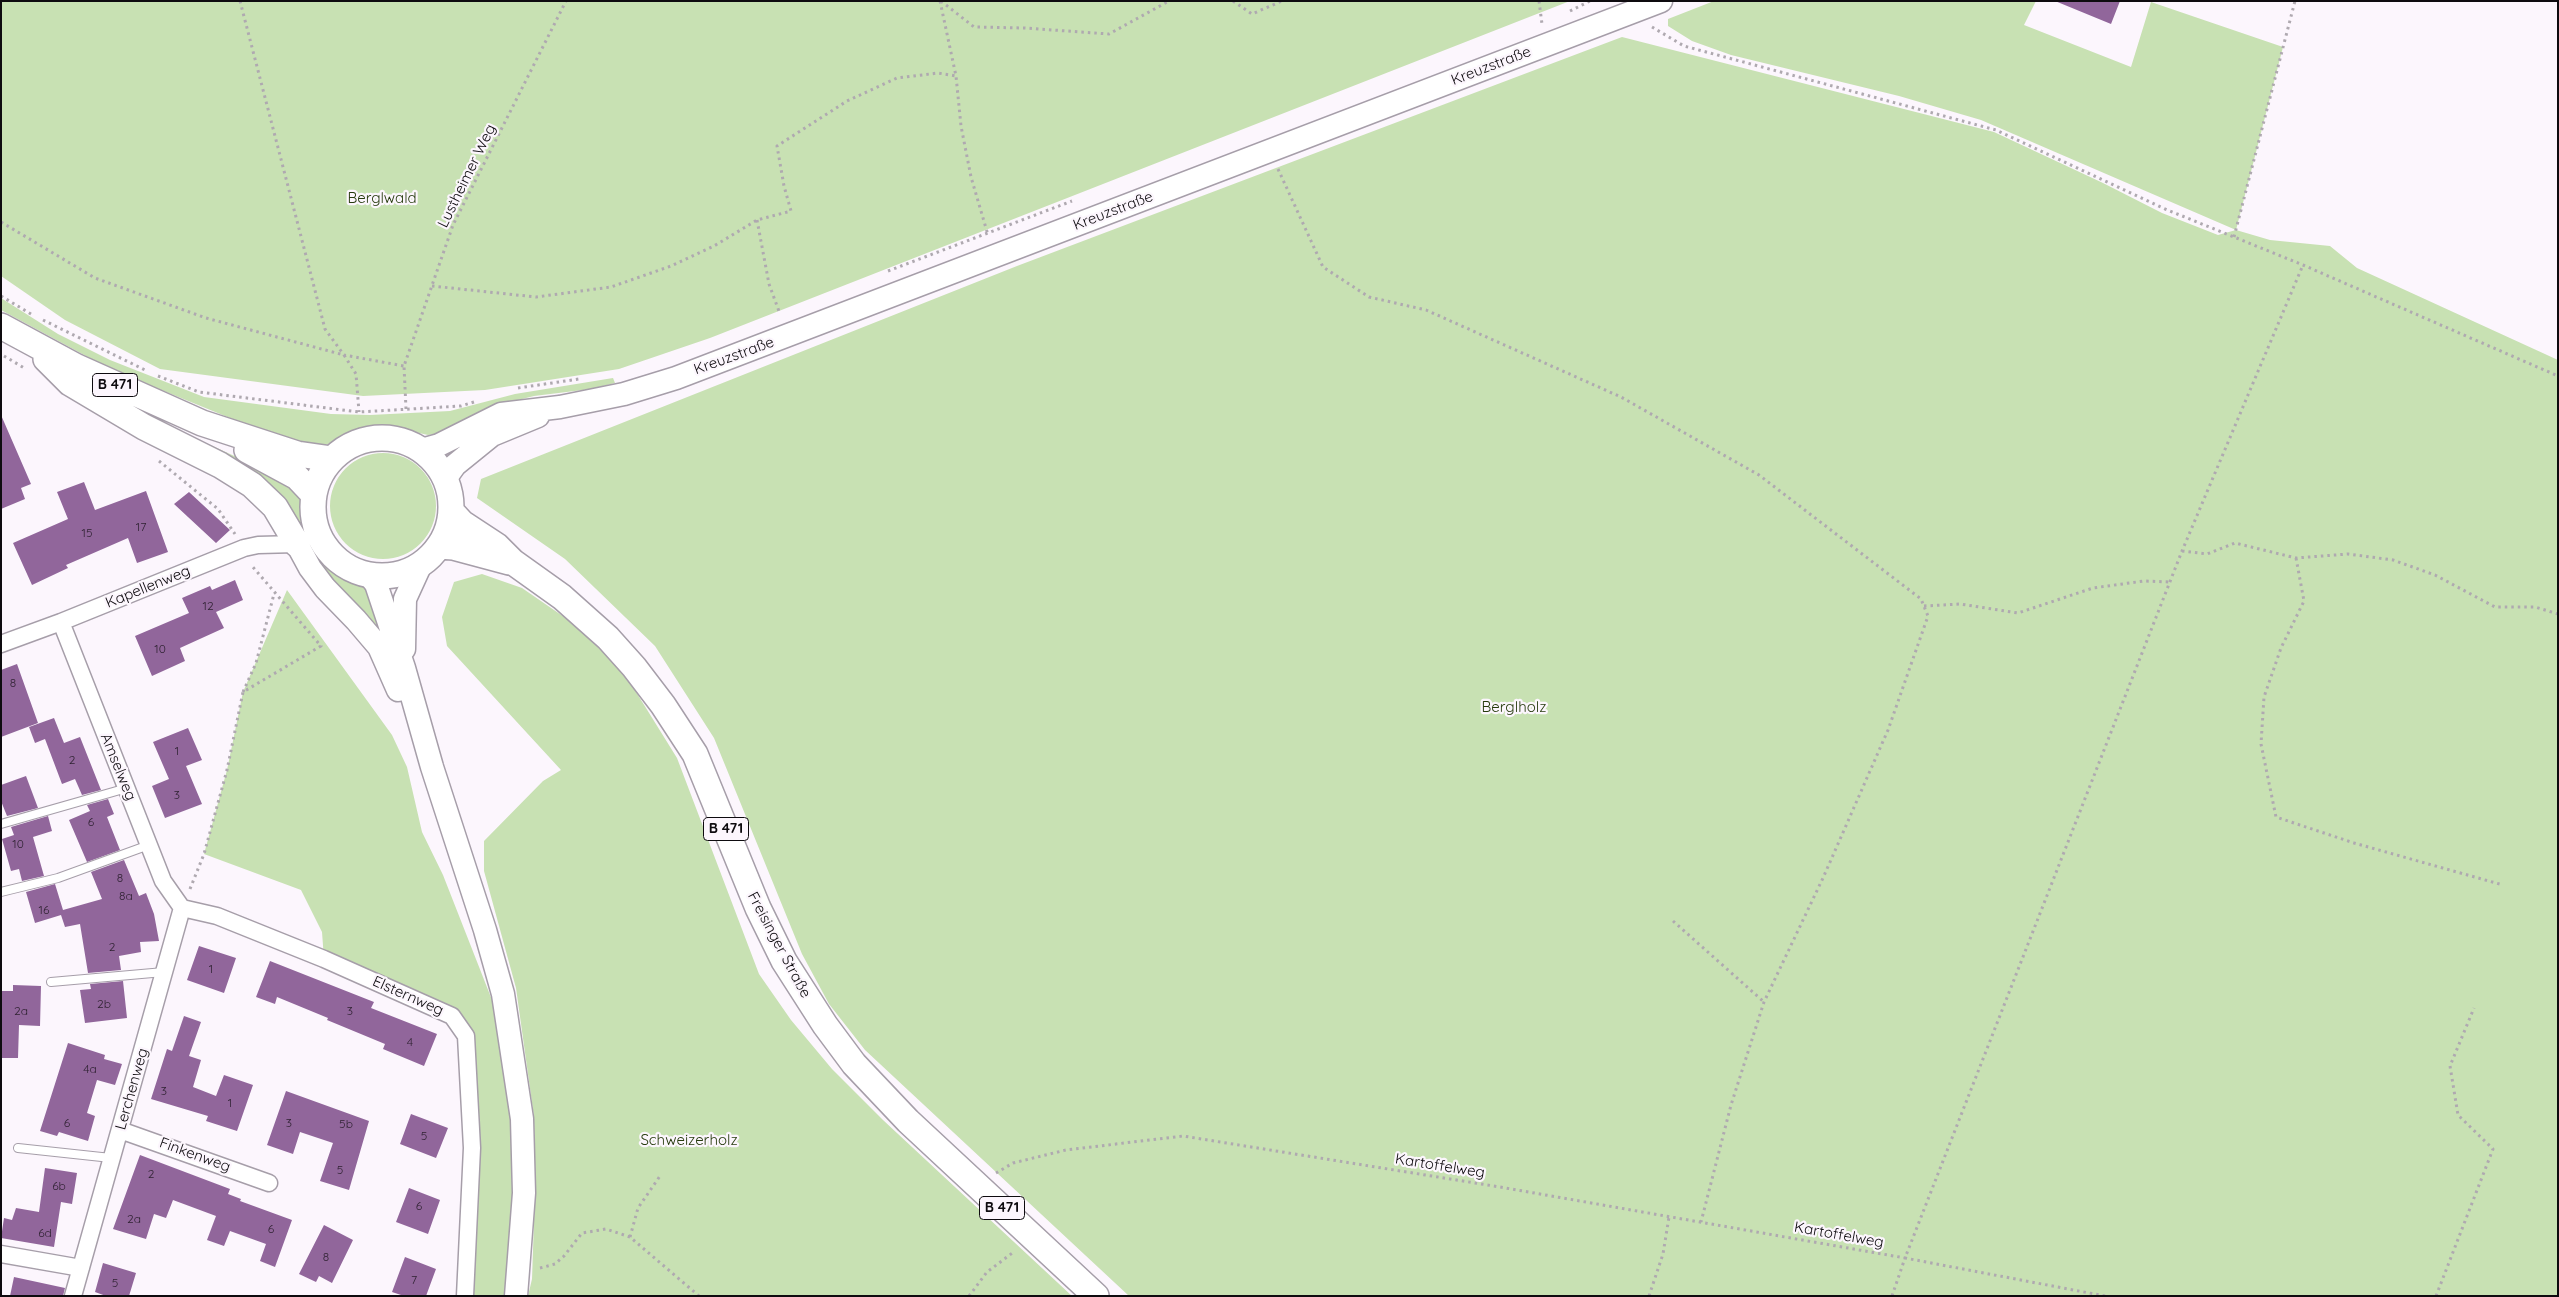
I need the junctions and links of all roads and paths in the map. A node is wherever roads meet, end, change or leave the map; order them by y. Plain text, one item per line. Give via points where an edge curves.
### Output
1 (240, 1) edge
2 (566, 1) edge
3 (941, 1) edge
4 (1169, 1) edge
5 (1233, 1) edge
6 (1282, 1) edge
7 (1539, 1) edge
8 (1590, 1) edge
9 (1661, 1) edge
10 (2296, 1) edge
11 (1634, 12) junction
12 (1566, 13) dead end
13 (1550, 20) dead end
14 (1542, 24) junction
15 (1533, 28) dead end
16 (956, 76) junction
17 (1270, 150) junction
18 (1079, 198) dead end
19 (757, 220) junction
20 (1, 222) edge
21 (986, 233) junction
22 (2234, 237) junction
23 (1000, 255) junction
24 (2303, 266) junction
25 (879, 275) dead end
26 (432, 286) junction
27 (1, 296) edge
28 (789, 310) dead end
29 (780, 314) junction
30 (32, 315) dead end
31 (770, 317) dead end
32 (40, 319) dead end
33 (1, 326) edge
34 (31, 343) junction
35 (1, 354) edge
36 (344, 354) junction
37 (404, 366) junction
38 (32, 373) dead end
39 (2558, 376) edge
40 (588, 378) dead end
41 (515, 389) dead end
42 (479, 400) dead end
43 (560, 407) junction
44 (406, 409) junction
45 (359, 412) junction
46 (202, 423) junction
47 (421, 450) junction
48 (332, 459) junction
49 (158, 460) dead end
50 (445, 479) junction
51 (314, 496) junction
52 (451, 511) junction
53 (296, 544) junction
54 (439, 546) junction
55 (244, 548) junction
56 (2182, 551) junction
57 (2296, 558) junction
58 (513, 562) junction
59 (421, 564) junction
60 (369, 575) junction
61 (2171, 582) junction
62 (274, 594) junction
63 (1924, 606) junction
64 (2558, 614) edge
65 (61, 622) junction
66 (1, 644) edge
67 (404, 668) junction
68 (243, 692) junction
69 (432, 767) junction
70 (127, 788) junction
71 (1, 824) edge
72 (149, 845) junction
73 (2503, 885) dead end
74 (1, 892) edge
75 (182, 908) junction
76 (1673, 922) dead end
77 (166, 971) junction
78 (51, 982) dead end
79 (1764, 1002) junction
80 (2474, 1008) dead end
81 (120, 1130) junction
82 (18, 1148) dead end
83 (111, 1158) junction
84 (660, 1176) dead end
85 (269, 1182) dead end
86 (977, 1185) junction
87 (1670, 1217) junction
88 (1701, 1222) junction
89 (1028, 1233) junction
90 (630, 1237) junction
91 (1, 1254) edge
92 (1905, 1258) junction
93 (554, 1264) dead end
94 (81, 1268) junction
95 (72, 1296) edge
96 (465, 1296) edge
97 (516, 1296) edge
98 (699, 1296) edge
99 (970, 1296) edge
100 (1096, 1296) edge
101 (1649, 1296) edge
102 (1892, 1296) edge
103 (2105, 1296) edge
104 (2436, 1296) edge

1 - 36 path via 325,330
2 - 26 path, Lustheimer Weg via 453,225
3 - 4 path via 974,27 1109,34
3 - 16 path
5 - 6 path via 1252,14
7 - 14 path
8 - 12 path
9 - 11 main road, Kreuzstraße
10 - 22 path
11 - 17 main road, Kreuzstraße
11 - 22 path via 1658,32 1684,46 1996,130 2165,209
13 - 14 path
14 - 15 path
16 - 19 path via 938,73 897,78 847,101 777,146 791,211
16 - 21 path via 961,126
17 - 23 main road, Kreuzstraße
17 - 63 path via 1323,267 1370,296 1426,310 1621,397 1759,475 1921,599
18 - 21 path
19 - 26 path via 714,246 671,266 612,287 536,297
19 - 29 path via 769,284
20 - 36 path via 95,278 206,318
21 - 23 path
21 - 25 path
22 - 24 path
23 - 43 main road, Kreuzstraße via 676,378 624,394
24 - 39 path
24 - 56 path
26 - 37 path, Lustheimer Weg
27 - 30 path
28 - 29 path
29 - 31 path
32 - 45 path via 97,348 200,392
33 - 34 main road, B 471
34 - 46 main road, B 471
34 - 53 main road via 70,383 144,428 220,464 252,485 275,508
35 - 38 path
36 - 37 path
36 - 45 path via 356,374
37 - 44 path
40 - 41 path
42 - 44 path via 461,406
43 - 47 main road, Kreuzstraße via 501,414
43 - 50 main road, Kreuzstraße via 492,436 455,465
44 - 45 path
46 - 48 main road, B 471 via 298,454
46 - 51 main road, B 471 via 297,477
47 - 48 main road via 403,441 384,438 365,440 347,447
47 - 50 main road
48 - 51 main road via 320,476
49 - 55 path via 218,509
50 - 52 main road
51 - 60 main road via 314,517 320,537 332,554 349,567
52 - 54 main road
52 - 58 main road, B 471
53 - 55 street, Kapellenweg
53 - 69 main road via 325,588 379,647
54 - 58 main road, B 471
54 - 59 main road
55 - 62 path via 250,563
55 - 65 street, Kapellenweg
56 - 57 path via 2207,554 2235,544
56 - 61 path
57 - 64 path via 2348,554 2393,560 2435,575 2495,607 2535,607
57 - 73 path via 2304,602 2281,648 2264,697 2261,744 2276,817 2354,844
58 - 86 main road, Freisinger Straße / B 471 via 562,597 608,638 663,705 695,754 758,908 804,994 854,1064 908,1121
59 - 60 main road via 396,574
59 - 67 main road via 405,599
60 - 67 main road via 376,584
61 - 63 path via 2144,581 2093,588 2018,614 1960,604
61 - 92 path
62 - 68 path via 256,663
62 - 68 path via 321,646
63 - 79 path via 1928,616 1888,730
65 - 66 street, Kapellenweg
65 - 70 street, Amselweg
67 - 69 main road
68 - 75 path via 207,844
69 - 97 main road via 503,994 522,1118 524,1193
70 - 71 lane
70 - 72 street, Amselweg
72 - 74 lane via 58,878
72 - 75 street, Amselweg via 163,881
75 - 77 street, Lerchenweg
75 - 96 street, Elsternweg via 226,919 452,1016 466,1036 472,1148
76 - 79 path
77 - 78 lane
77 - 81 street, Lerchenweg
79 - 88 path
80 - 104 path via 2450,1066 2458,1115 2493,1149
81 - 83 street, Lerchenweg
81 - 85 street, Finkenweg
82 - 83 lane
83 - 94 street, Lerchenweg
84 - 90 path via 638,1208
86 - 87 path, Kartoffelweg via 1013,1163 1066,1150 1183,1136
86 - 89 main road, Freisinger Straße / B 471
87 - 88 path, Kartoffelweg
87 - 101 path via 1663,1254
88 - 92 path, Kartoffelweg
89 - 99 path via 1011,1256 987,1272
89 - 100 main road, Freisinger Straße / B 471
90 - 93 path via 606,1229 582,1233
90 - 98 path
91 - 94 street
92 - 102 path
92 - 103 path, Kartoffelweg
94 - 95 street, Lerchenweg

